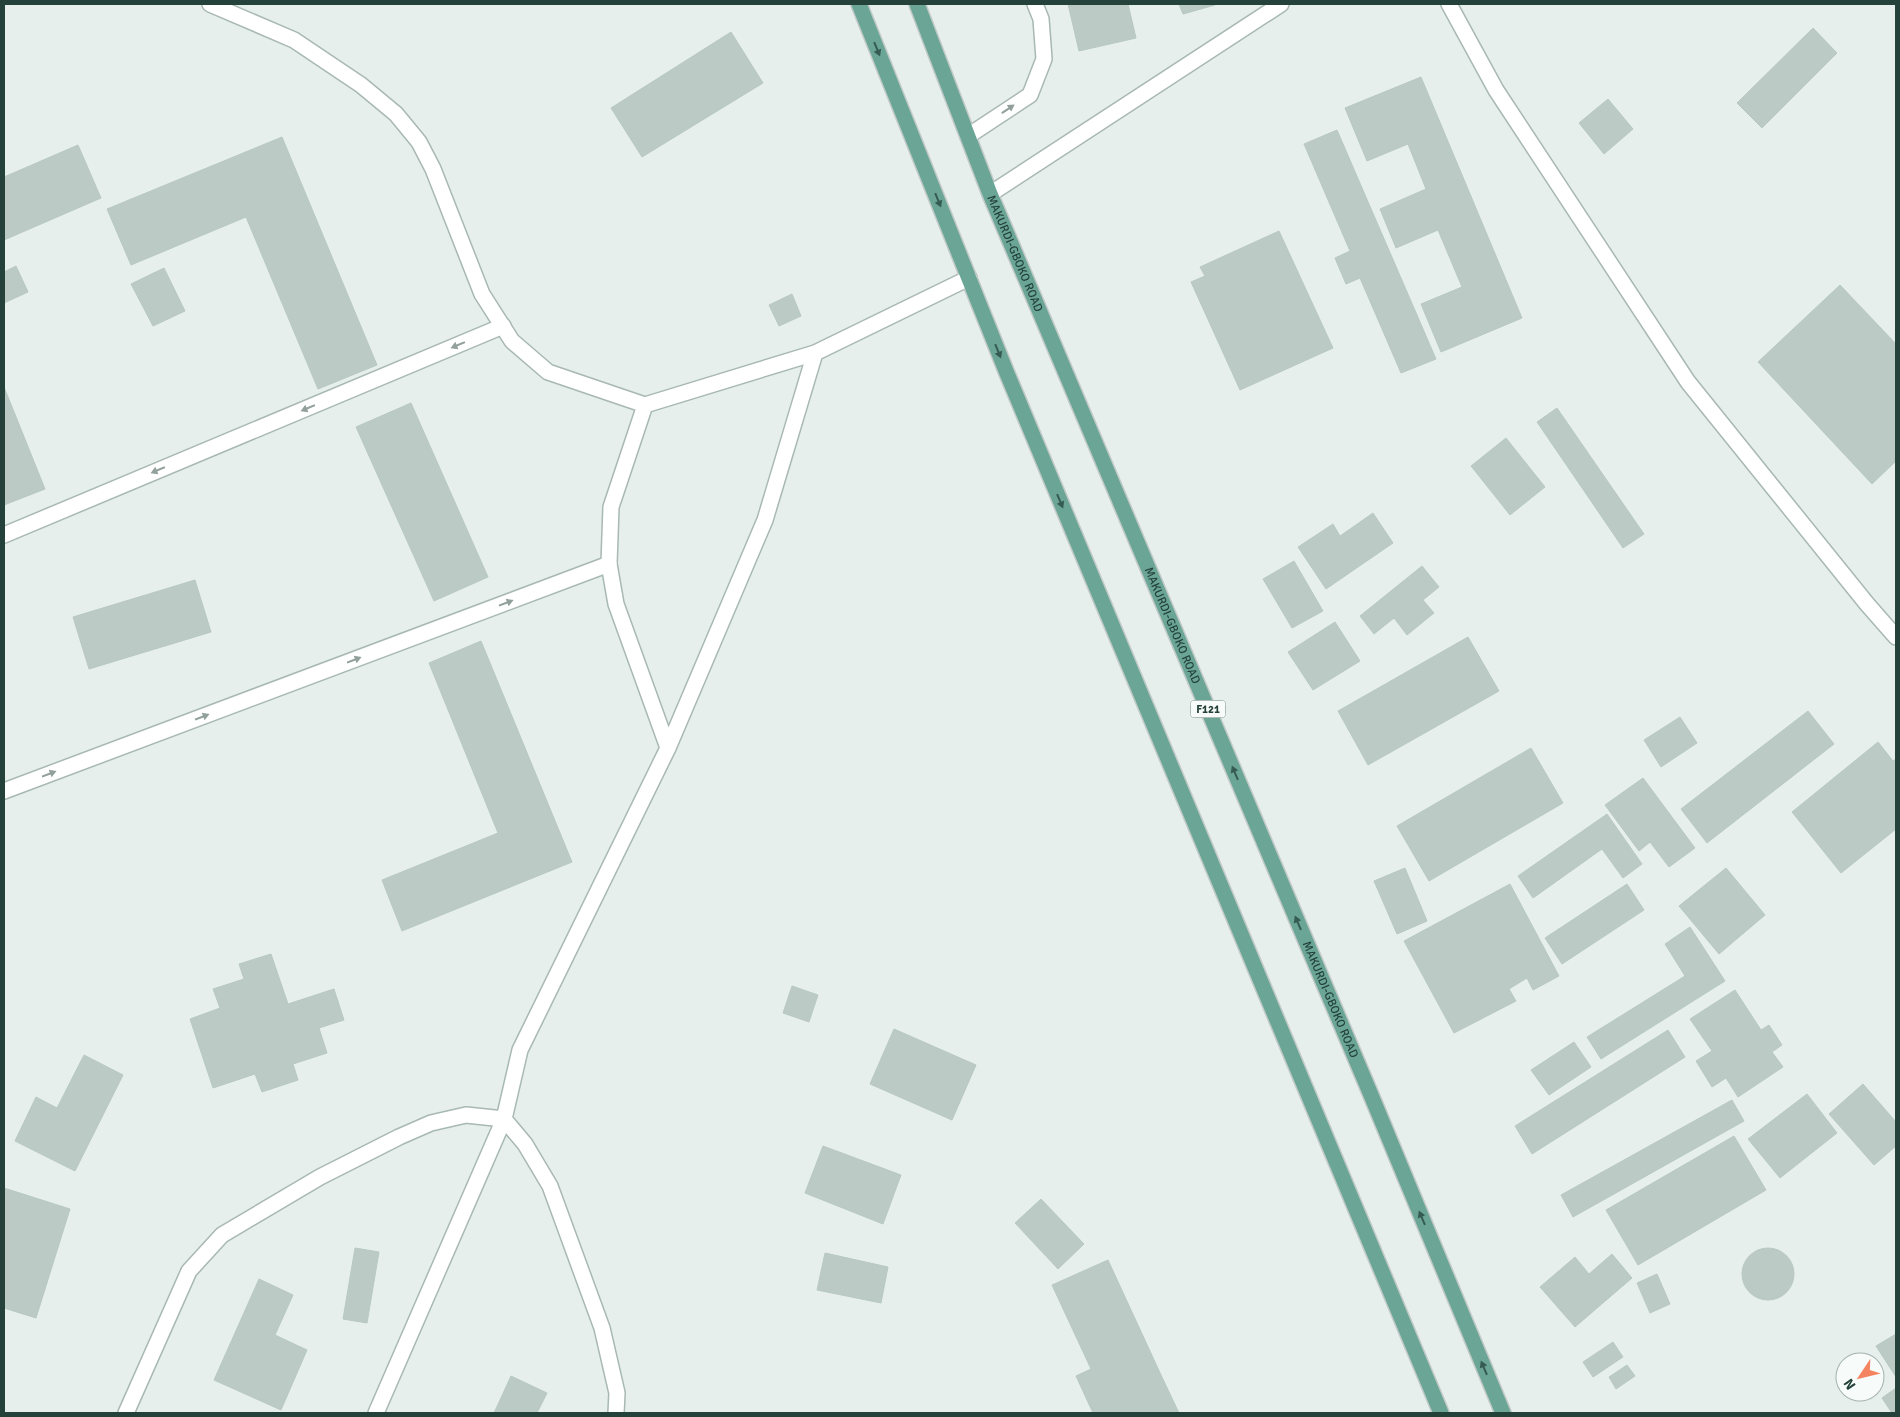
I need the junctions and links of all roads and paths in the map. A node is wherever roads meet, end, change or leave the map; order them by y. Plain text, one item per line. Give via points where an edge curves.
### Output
1 (210, 4) edge
2 (859, 4) edge
3 (917, 4) edge
4 (1035, 4) edge
5 (1281, 4) edge
6 (1449, 4) edge
7 (968, 136) junction
8 (990, 194) junction
9 (968, 278) junction
10 (503, 326) junction
11 (815, 353) junction
12 (645, 405) junction
13 (4, 535) edge
14 (609, 564) junction
15 (1896, 636) edge
16 (668, 748) junction
17 (4, 791) edge
18 (504, 1119) junction
19 (126, 1413) edge
20 (376, 1413) edge
21 (616, 1413) edge
22 (1441, 1413) edge
23 (1503, 1413) edge

1 - 10 street via 294,40 361,85 396,114 419,142 482,294
2 -> 9 main road
3 - 7 main road, MAKURDI-GBOKO ROAD / F121
7 -> 4 street via 1030,95 1044,59 1041,19
5 - 8 street
6 - 15 street via 1496,90 1688,382 1866,604
7 - 8 main road, MAKURDI-GBOKO ROAD / F121
23 -> 8 main road, MAKURDI-GBOKO ROAD / F121
9 - 11 street
9 -> 22 main road
10 - 12 street via 512,341 548,372
10 -> 13 street
11 - 12 street
11 - 16 street via 765,520
12 - 14 street via 611,506
14 - 16 street via 616,604
17 -> 14 street
16 - 18 street via 520,1050
18 - 19 street via 466,1115 399,1137 320,1177 222,1235 189,1271
18 - 20 street
18 - 21 street via 525,1144 550,1186 602,1328 617,1393

